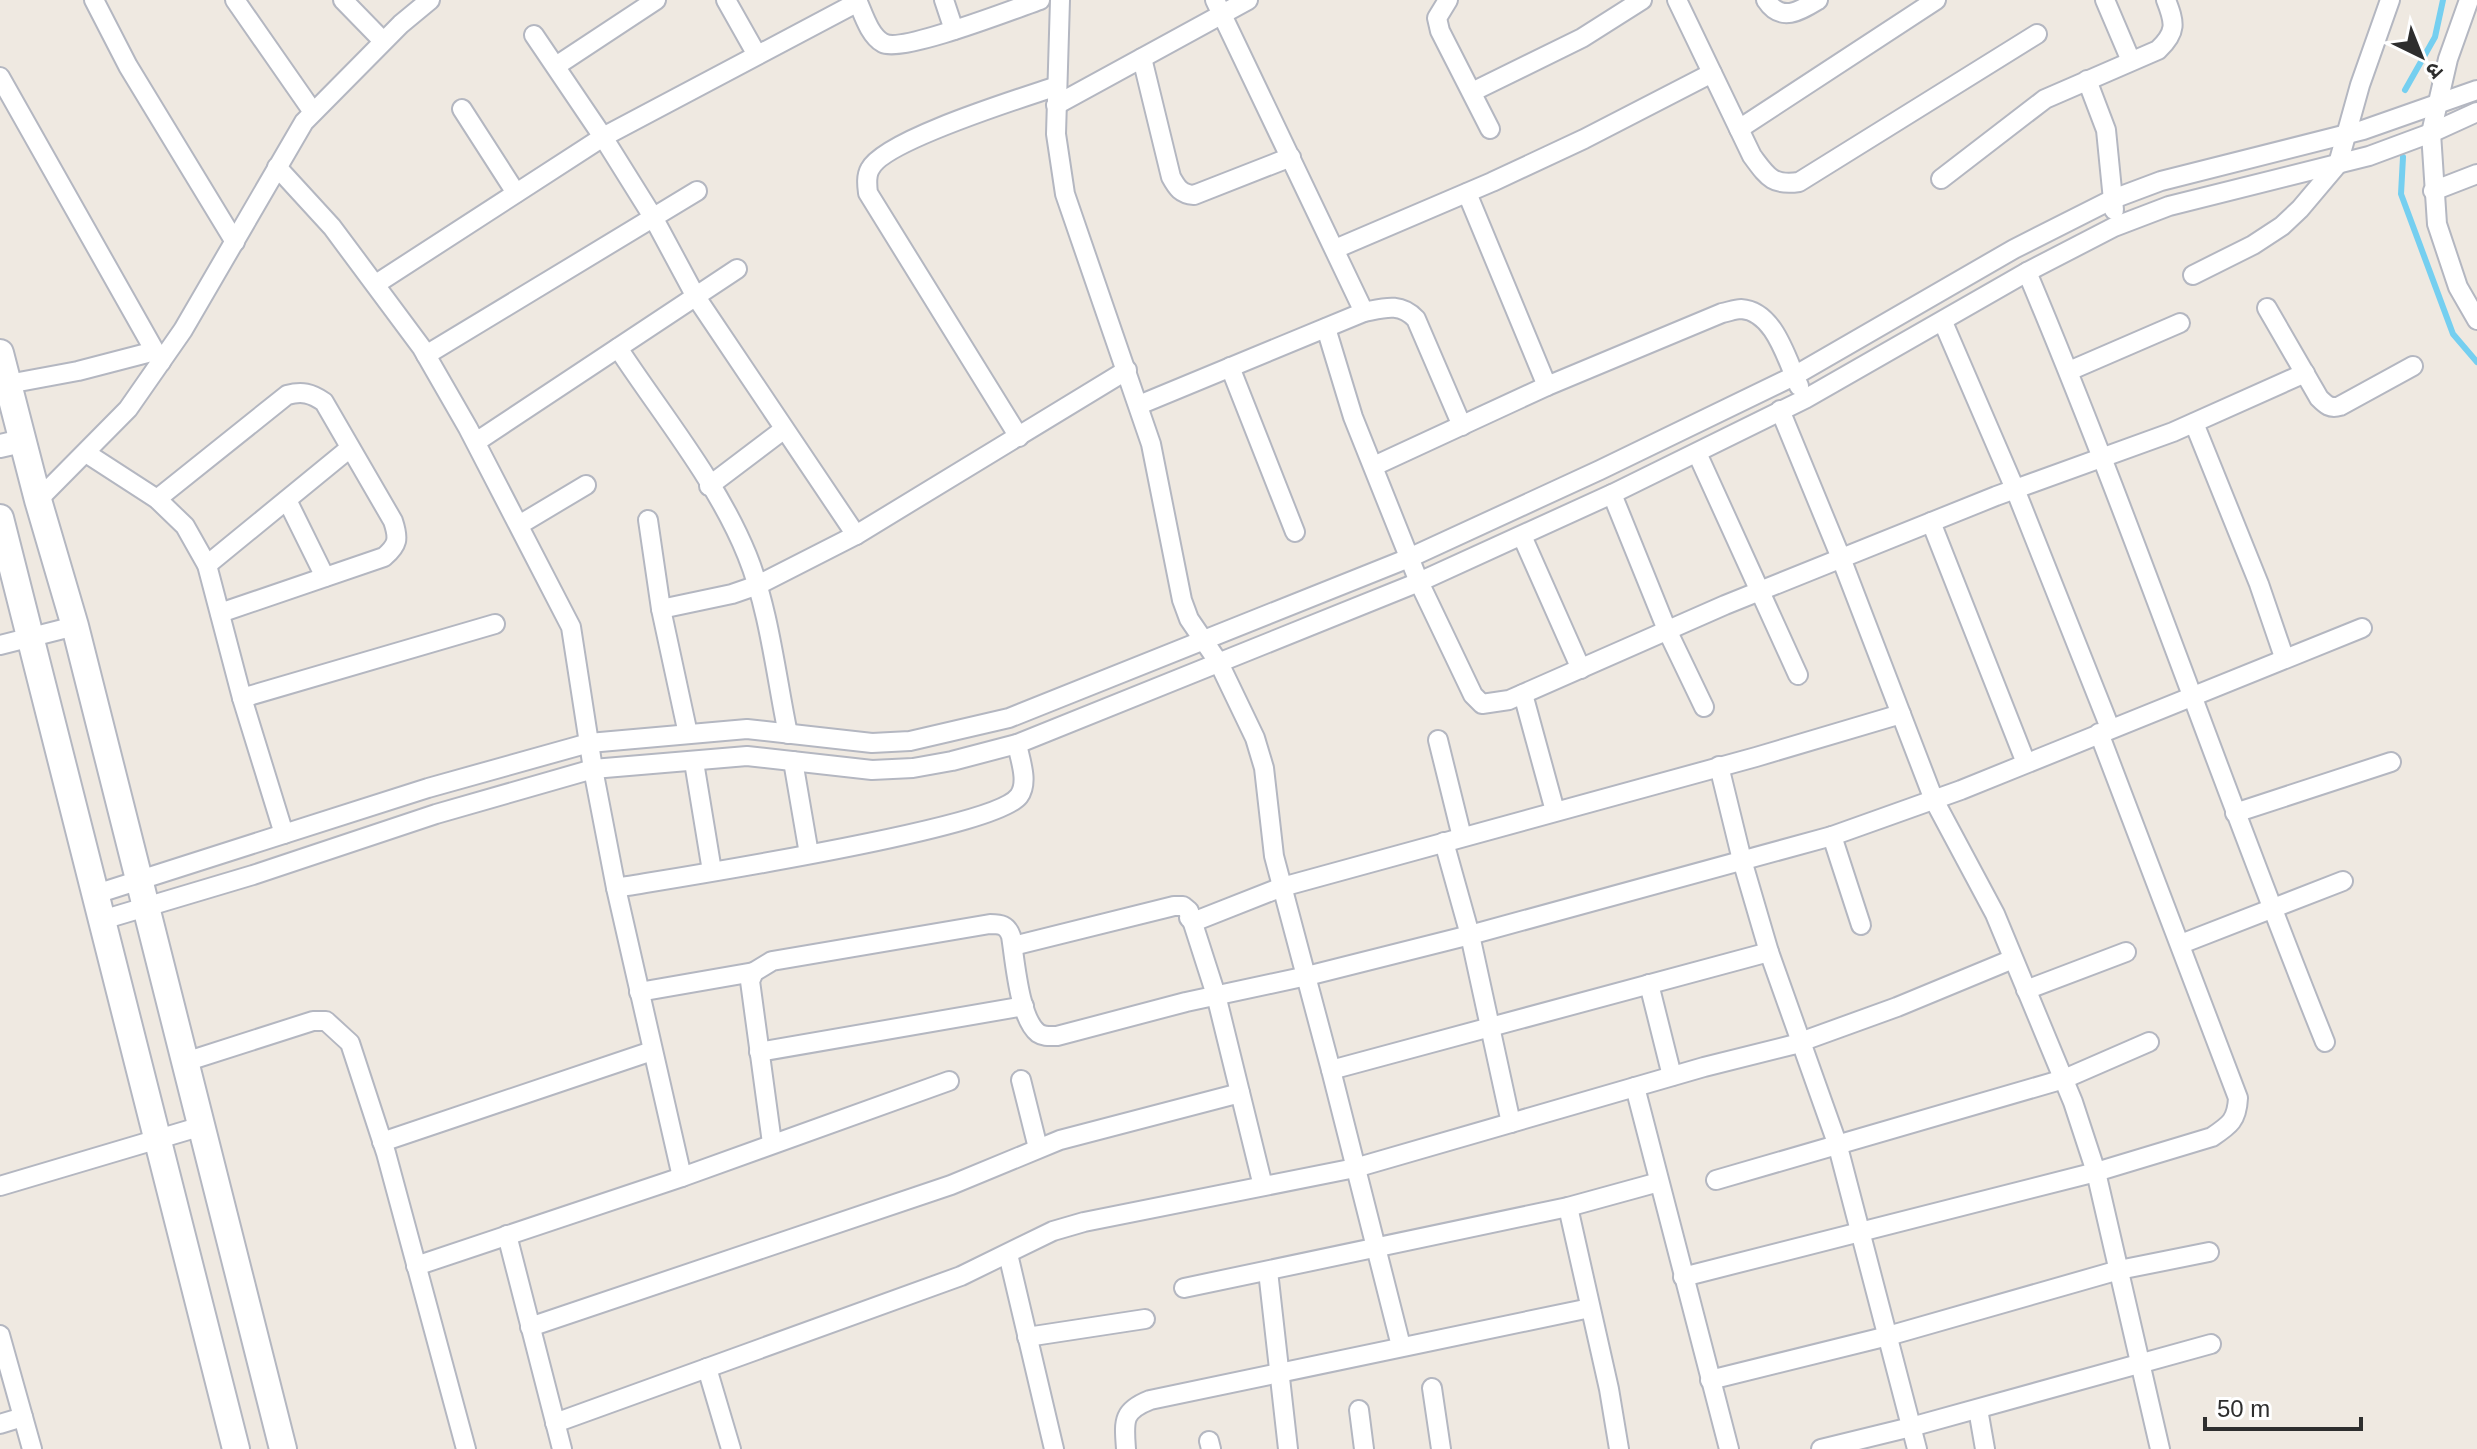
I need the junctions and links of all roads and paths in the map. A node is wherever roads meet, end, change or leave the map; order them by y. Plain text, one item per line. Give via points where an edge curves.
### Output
1 (94, 0) edge
2 (235, 0) edge
3 (343, 0) edge
4 (430, 0) edge
5 (656, 0) edge
6 (726, 0) edge
7 (944, 0) edge
8 (1040, 0) edge
9 (1060, 0) edge
10 (1248, 0) edge
11 (1448, 0) edge
12 (1642, 0) edge
13 (1677, 0) edge
14 (1766, 0) edge
15 (1818, 0) edge
16 (1936, 0) edge
17 (2105, 0) edge
18 (2166, 0) edge
19 (2390, 0) edge
20 (2469, 0) edge
21 (857, 1) edge
22 (1218, 7) edge
23 (954, 30) junction
24 (2037, 34) dead end
25 (534, 35) dead end
26 (383, 41) junction
27 (757, 55) junction
28 (1142, 58) junction
29 (2131, 61) junction
30 (556, 66) junction
31 (1712, 73) junction
32 (0, 77) edge
33 (2087, 80) junction
34 (1057, 86) junction
35 (2477, 90) edge
36 (1472, 92) junction
37 (1056, 105) junction
38 (2436, 105) junction
39 (462, 109) dead end
40 (313, 112) junction
41 (2477, 112) edge
42 (1490, 129) dead end
43 (1739, 129) junction
44 (2354, 133) junction
45 (2424, 135) junction
46 (603, 137) junction
47 (1291, 157) junction
48 (2338, 164) junction
49 (277, 167) junction
50 (2477, 174) edge
51 (1941, 179) dead end
52 (697, 191) dead end
53 (2433, 191) junction
54 (516, 193) junction
55 (1467, 193) junction
56 (2113, 199) junction
57 (653, 217) junction
58 (2114, 227) junction
59 (235, 242) junction
60 (1335, 249) junction
61 (737, 269) dead end
62 (2027, 272) junction
63 (2193, 275) dead end
64 (376, 284) junction
65 (696, 297) junction
66 (2267, 308) dead end
67 (2475, 311) edge
68 (1364, 312) junction
69 (1943, 322) junction
70 (2180, 323) dead end
71 (1326, 328) junction
72 (618, 348) junction
73 (0, 353) edge
74 (426, 355) junction
75 (158, 356) junction
76 (2413, 366) dead end
77 (1230, 367) junction
78 (1127, 370) junction
79 (2069, 371) junction
80 (2305, 373) junction
81 (1794, 376) junction
82 (1547, 386) junction
83 (7, 398) edge
84 (1805, 399) junction
85 (1139, 405) junction
86 (1780, 410) junction
87 (2194, 423) junction
88 (1462, 426) junction
89 (783, 430) junction
90 (1019, 437) junction
91 (476, 442) junction
92 (11, 444) edge
93 (350, 448) junction
94 (86, 453) junction
95 (1697, 453) junction
96 (2102, 457) junction
97 (1374, 466) junction
98 (586, 485) dead end
99 (709, 486) junction
100 (2015, 489) junction
101 (1612, 494) junction
102 (157, 499) junction
103 (38, 500) junction
104 (287, 500) junction
105 (0, 518) edge
106 (648, 520) dead end
107 (1931, 522) junction
108 (519, 525) junction
109 (1295, 532) dead end
110 (856, 535) junction
111 (1522, 536) junction
112 (1409, 558) junction
113 (1841, 558) junction
114 (207, 565) junction
115 (325, 577) junction
116 (1419, 582) junction
117 (758, 585) junction
118 (1760, 591) junction
119 (661, 609) junction
120 (220, 613) junction
121 (495, 624) dead end
122 (75, 626) junction
123 (2362, 628) dead end
124 (1667, 630) junction
125 (32, 637) junction
126 (1203, 641) junction
127 (0, 645) edge
128 (2284, 657) junction
129 (1219, 663) junction
130 (1581, 669) junction
131 (1798, 675) dead end
132 (1523, 694) junction
133 (2194, 696) junction
134 (242, 698) junction
135 (1704, 707) dead end
136 (1901, 714) junction
137 (2105, 731) junction
138 (688, 734) junction
139 (788, 734) junction
140 (1438, 740) dead end
141 (589, 743) junction
142 (1017, 744) junction
143 (793, 761) junction
144 (694, 762) junction
145 (2391, 762) dead end
146 (2026, 763) junction
147 (1719, 766) junction
148 (593, 769) junction
149 (1934, 800) junction
150 (1555, 811) junction
151 (2235, 813) junction
152 (284, 834) junction
153 (1832, 836) junction
154 (1462, 837) junction
155 (1444, 842) junction
156 (809, 854) junction
157 (1742, 860) junction
158 (712, 871) junction
159 (2343, 881) dead end
160 (138, 883) junction
161 (1282, 887) junction
162 (616, 888) junction
163 (96, 894) junction
164 (144, 908) junction
165 (2271, 908) junction
166 (102, 920) junction
167 (1191, 920) junction
168 (1861, 925) dead end
169 (1470, 935) junction
170 (2181, 944) junction
171 (1013, 946) junction
172 (1769, 952) junction
173 (2126, 952) dead end
174 (2013, 959) junction
175 (754, 972) junction
176 (1307, 976) junction
177 (1649, 984) junction
178 (2026, 990) junction
179 (639, 992) junction
180 (1216, 995) junction
181 (1024, 1006) junction
182 (1490, 1028) junction
183 (1799, 1042) junction
184 (2149, 1042) dead end
185 (2325, 1042) dead end
186 (652, 1051) junction
187 (759, 1052) junction
188 (185, 1062) junction
189 (1331, 1070) junction
190 (1672, 1076) junction
191 (2064, 1079) junction
192 (1021, 1080) dead end
193 (949, 1081) dead end
194 (1635, 1087) junction
195 (1240, 1093) junction
196 (1511, 1123) junction
197 (202, 1126) junction
198 (159, 1139) junction
199 (382, 1142) junction
200 (772, 1143) junction
201 (1837, 1143) junction
202 (1038, 1148) junction
203 (1355, 1168) junction
204 (2096, 1172) junction
205 (682, 1177) junction
206 (1716, 1180) dead end
207 (1659, 1182) junction
208 (0, 1186) edge
209 (1263, 1186) junction
210 (1568, 1207) junction
211 (1861, 1233) junction
212 (507, 1235) junction
213 (1377, 1247) junction
214 (2209, 1252) dead end
215 (1008, 1254) junction
216 (416, 1266) junction
217 (2119, 1270) junction
218 (1268, 1271) junction
219 (1683, 1277) junction
220 (1184, 1288) dead end
221 (1590, 1308) junction
222 (1145, 1319) dead end
223 (530, 1327) junction
224 (0, 1335) edge
225 (1888, 1336) junction
226 (1027, 1337) junction
227 (2211, 1344) dead end
228 (1401, 1346) junction
229 (2140, 1364) junction
230 (707, 1368) junction
231 (1280, 1375) junction
232 (1710, 1380) junction
233 (1432, 1388) dead end
234 (1978, 1409) junction
235 (1359, 1410) dead end
236 (23, 1417) junction
237 (555, 1423) junction
238 (0, 1424) edge
239 (1911, 1427) junction
240 (1728, 1447) edge
241 (32, 1449) edge
242 (236, 1449) edge
243 (283, 1449) edge
244 (466, 1449) edge
245 (562, 1449) edge
246 (731, 1449) edge
247 (1054, 1449) edge
248 (1126, 1449) edge
249 (1288, 1449) edge
250 (1364, 1449) edge
251 (1441, 1449) edge
252 (1619, 1449) edge
253 (1709, 1449) edge
254 (1821, 1449) edge
255 (1917, 1449) edge
256 (1985, 1449) edge
257 (2160, 1449) edge

1 - 59 street
2 - 40 street
3 - 26 street
4 - 26 street
5 - 30 street
6 - 27 street
7 - 23 street
8 - 23 street
9 - 34 street
10 - 22 street
11 - 36 street via 1437,18 1440,31
12 - 36 street via 1582,38
13 - 31 street
14 - 15 street via 1789,15
16 - 43 street
17 - 29 street
18 - 29 street via 2173,18 2168,41
19 - 44 street via 2360,85
20 - 38 street
21 - 23 street via 874,36 884,44
21 - 27 street
22 - 28 street
22 - 47 street
24 - 43 street via 1799,182 1783,184 1768,178
25 - 30 street
26 - 40 street
27 - 46 street
28 - 37 street
28 - 47 street via 1171,177 1185,194
29 - 33 street
30 - 46 street
31 - 43 street
31 - 55 street
32 - 75 street
33 - 51 street via 2045,99
33 - 56 street via 2106,130
34 - 37 street
34 - 90 street via 931,130 880,157 867,178 868,193
35 - 38 street
36 - 42 street
37 - 78 street via 1065,194
38 - 44 street
38 - 45 street
39 - 54 street
40 - 49 street
41 - 45 street
44 - 48 street
44 - 56 street via 2161,181
45 - 48 street
45 - 53 street
46 - 54 street
46 - 57 street
47 - 60 street
48 - 58 street via 2169,206
48 - 63 street via 2282,226
49 - 59 street
49 - 64 street
50 - 53 street
52 - 57 street
53 - 67 street via 2437,224 2458,287
54 - 64 street
55 - 60 street
55 - 82 street
56 - 58 street
56 - 81 street via 2014,249
57 - 65 street
57 - 74 street
58 - 62 street
59 - 75 street via 183,330
60 - 68 street
61 - 65 street
62 - 69 street
62 - 79 street
64 - 74 street
65 - 72 street
65 - 89 street
66 - 80 street
68 - 71 street
68 - 88 street via 1397,307 1416,319
69 - 84 street
69 - 100 street
70 - 79 street
71 - 77 street
71 - 97 street
72 - 91 street
72 - 99 street
73 - 83 main road
74 - 91 street
75 - 83 street via 78,371
75 - 94 street via 128,409
76 - 80 street via 2333,408 2319,398
77 - 85 street
77 - 109 street
78 - 85 street
78 - 90 street
79 - 96 street
80 - 87 street
81 - 82 street via 1768,322 1741,309
81 - 84 street
81 - 112 street
82 - 88 street
83 - 92 main road
84 - 86 street
85 - 126 street via 1182,600
86 - 95 street
86 - 113 street
87 - 96 street
87 - 128 street
88 - 97 street
89 - 99 street
89 - 110 street
90 - 110 street
91 - 108 street
92 - 103 main road
93 - 102 street via 324,402 299,392 287,395
93 - 104 street
93 - 115 street via 398,536 395,548 384,557
94 - 102 street
94 - 103 street
95 - 101 street
95 - 118 street
96 - 100 street
96 - 133 street
97 - 112 street
98 - 108 street
99 - 117 street via 735,528
100 - 107 street
100 - 137 street
101 - 111 street
101 - 124 street
102 - 114 street via 185,526
103 - 122 main road
104 - 114 street
104 - 115 street
105 - 125 main road
106 - 119 street
107 - 113 street
107 - 146 street
108 - 141 street via 571,627
110 - 117 street
111 - 116 street
111 - 130 street
112 - 116 street
112 - 126 street
113 - 118 street
113 - 136 street
114 - 120 street
115 - 120 street
116 - 129 street
116 - 132 street via 1473,695 1482,704 1496,704
117 - 119 street
117 - 139 street
118 - 124 street
118 - 131 street
119 - 138 street
120 - 134 street
121 - 134 street
122 - 125 street
122 - 160 main road
123 - 128 street
124 - 130 street
124 - 135 street
125 - 127 street
125 - 163 main road
126 - 129 street
126 - 139 street via 1009,718 946,735 872,743
128 - 133 street
129 - 142 street
129 - 161 street via 1264,768
130 - 132 street
132 - 150 street
133 - 137 street
133 - 151 street
134 - 152 street
136 - 147 street
136 - 149 street
137 - 146 street
137 - 170 street
138 - 139 street via 747,729
138 - 141 street
140 - 154 street
141 - 148 street
141 - 152 street
142 - 143 street via 913,768 872,770
142 - 156 street via 1024,782 1013,803 894,837
143 - 144 street via 747,756
143 - 156 street
144 - 148 street
144 - 158 street
145 - 151 street
146 - 149 street
147 - 150 street
147 - 157 street
148 - 162 street
148 - 164 street
149 - 153 street
149 - 174 street
150 - 154 street
151 - 165 street
152 - 160 street
153 - 157 street
153 - 168 street
154 - 155 street
155 - 161 street
155 - 169 street
156 - 158 street
157 - 169 street
157 - 172 street
158 - 162 street
159 - 165 street
160 - 163 street
160 - 164 main road
161 - 167 street
161 - 176 street
162 - 179 street
163 - 166 main road
164 - 166 street
164 - 188 main road
165 - 170 street
165 - 185 street
166 - 198 main road
167 - 171 street via 1183,906 1174,906
167 - 180 street
169 - 176 street
169 - 182 street
170 - 204 street via 2238,1098 2237,1114 2212,1137
171 - 175 street via 1008,929 990,924 772,961
171 - 181 street
172 - 177 street
172 - 183 street
173 - 178 street
174 - 178 street
174 - 183 street
175 - 179 street
175 - 187 street via 750,981
176 - 180 street
176 - 189 street
177 - 182 street
177 - 190 street
178 - 191 street
179 - 186 street
180 - 181 street via 1057,1036 1037,1032
180 - 195 street
181 - 187 street
182 - 189 street
182 - 196 street
183 - 190 street
183 - 201 street
184 - 191 street
186 - 199 street
186 - 205 street
187 - 200 street
188 - 197 main road
188 - 199 street via 326,1021 350,1043
189 - 203 street
190 - 194 street
191 - 201 street
191 - 204 street
192 - 202 street
193 - 200 street
194 - 196 street
194 - 207 street
195 - 202 street
195 - 209 street
196 - 203 street
197 - 198 street
197 - 243 main road
198 - 208 street
198 - 242 main road
199 - 216 street
200 - 205 street
201 - 206 street
201 - 211 street
202 - 223 street via 951,1185
203 - 209 street
203 - 213 street
204 - 211 street
204 - 217 street
205 - 212 street
207 - 210 street
207 - 219 street
209 - 215 street via 1084,1222
210 - 213 street
210 - 221 street
211 - 219 street
211 - 225 street
212 - 216 street
212 - 223 street
213 - 218 street
213 - 228 street
214 - 217 street
215 - 226 street
215 - 230 street
216 - 244 street
217 - 225 street
217 - 229 street
218 - 220 street
218 - 231 street
219 - 232 street
221 - 228 street
221 - 252 street
222 - 226 street
223 - 237 street
224 - 236 street
225 - 232 street
225 - 239 street
226 - 247 street
227 - 229 street
228 - 231 street
229 - 234 street
229 - 257 street
230 - 237 street
230 - 246 street
231 - 248 street via 1135,1406 1124,1426
231 - 249 street
232 - 240 street
233 - 251 street
234 - 239 street
234 - 256 street
235 - 250 street
236 - 238 street
236 - 241 street
237 - 245 street
239 - 254 street
239 - 255 street
240 - 253 street

